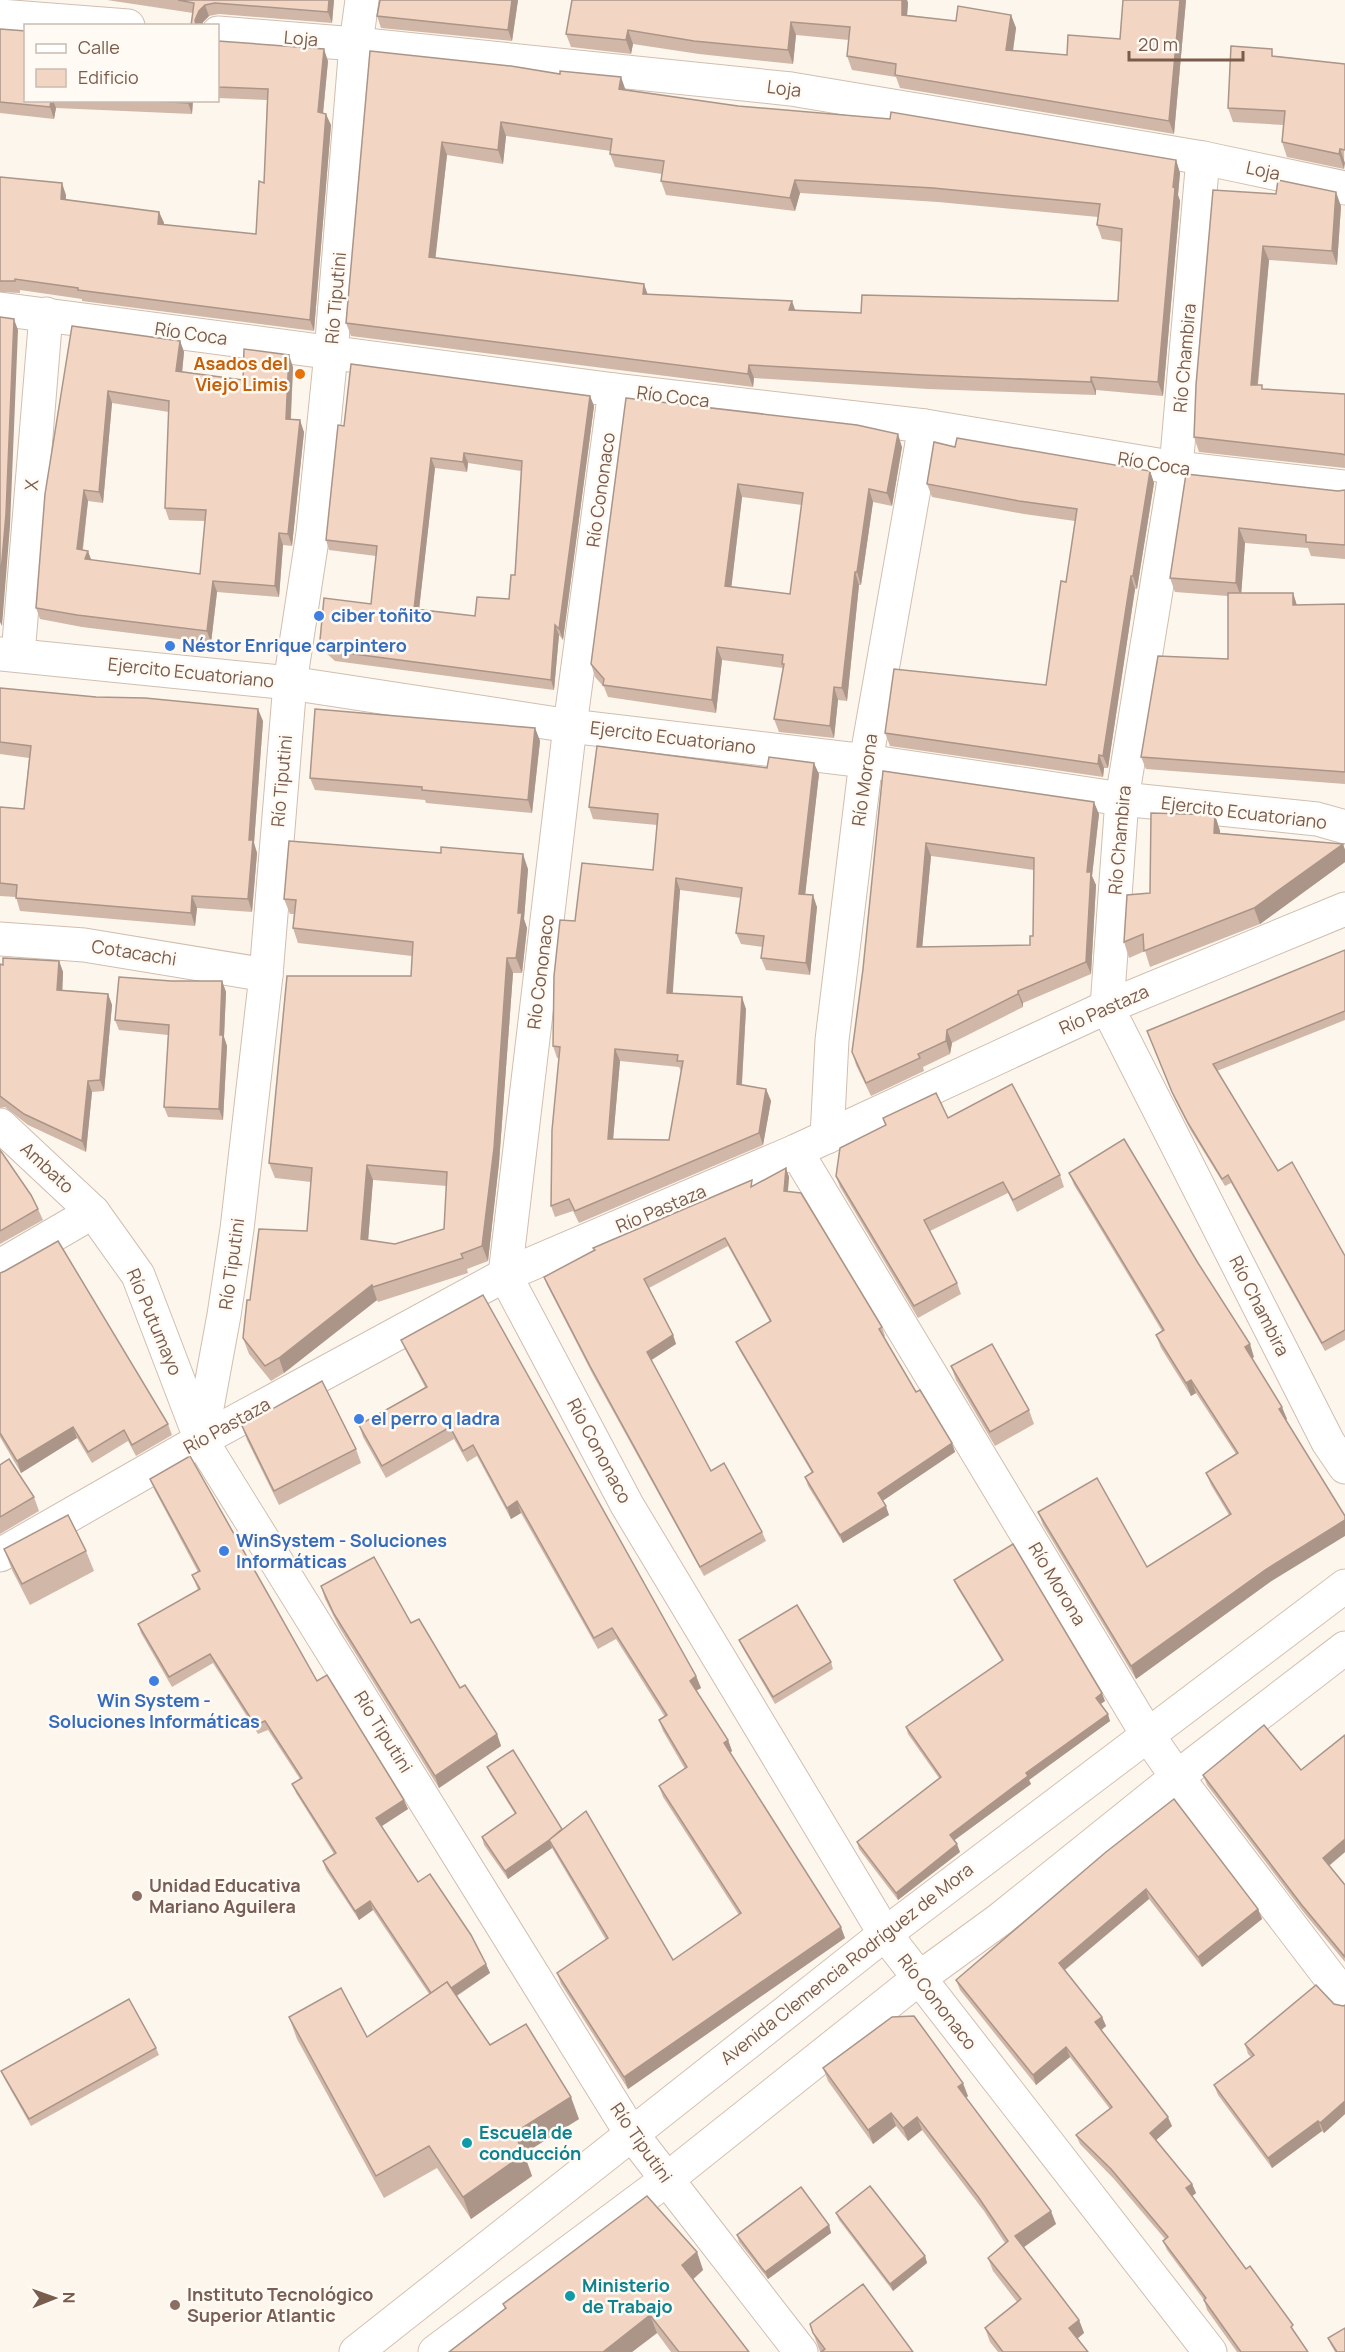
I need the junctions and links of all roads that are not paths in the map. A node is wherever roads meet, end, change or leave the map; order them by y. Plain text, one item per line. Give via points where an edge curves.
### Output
1 (362, 0) edge
2 (0, 16) edge
3 (102, 24) edge
4 (219, 33) edge
5 (356, 44) junction
6 (1203, 158) junction
7 (1345, 188) edge
8 (0, 309) edge
9 (46, 314) junction
10 (331, 353) junction
11 (615, 390) junction
12 (925, 426) junction
13 (1176, 468) junction
14 (1345, 487) edge
15 (9, 655) edge
16 (290, 684) junction
17 (570, 726) junction
18 (866, 761) junction
19 (1122, 799) junction
20 (1345, 827) edge
21 (1345, 909) edge
22 (0, 939) edge
23 (266, 975) junction
24 (1107, 1007) junction
25 (0, 1125) edge
26 (827, 1137) junction
27 (796, 1151) junction
28 (93, 1212) junction
29 (0, 1266) edge
30 (505, 1275) junction
31 (201, 1440) junction
32 (1345, 1467) edge
33 (0, 1555) edge
34 (1345, 1586) edge
35 (1345, 1648) edge
36 (1147, 1734) junction
37 (1177, 1777) junction
38 (885, 1934) junction
39 (918, 1979) junction
40 (1345, 1997) edge
41 (631, 2133) junction
42 (666, 2180) junction
43 (367, 2349) edge
44 (435, 2352) edge
45 (801, 2352) edge
46 (1210, 2352) edge

1 - 5 street, Río Tiputini
2 - 3 street
4 - 5 street, Loja
5 - 6 street, Loja via 791,89
5 - 10 street, Río Tiputini
6 - 7 street, Loja
6 - 13 street, Río Chambira
8 - 9 street, Río Coca
9 - 10 street, Río Coca
9 - 15 street, X
10 - 11 street, Río Coca
10 - 16 street, Río Tiputini via 313,533
11 - 12 street, Río Coca
11 - 17 street, Río Cononaco
12 - 13 street, Río Coca
12 - 18 street, Río Morona
13 - 14 street, Río Coca
13 - 19 street, Río Chambira
15 - 16 street, Ejercito Ecuatoriano
16 - 17 street, Ejercito Ecuatoriano
16 - 23 street, Río Tiputini
17 - 18 street, Ejercito Ecuatoriano
17 - 30 street, Río Cononaco
18 - 19 street, Ejercito Ecuatoriano
18 - 26 street, Río Morona via 832,1040
19 - 20 street, Ejercito Ecuatoriano via 1317,819
19 - 24 street, Río Chambira
21 - 24 street, Río Pastaza
22 - 23 street, Cotacachi via 84,945
23 - 31 street, Río Tiputini via 237,1228
24 - 26 street, Río Pastaza
24 - 32 street, Río Chambira via 1328,1442
25 - 28 street, Ambato
26 - 27 street, Río Pastaza
27 - 30 street, Río Pastaza
27 - 36 street, Río Morona
28 - 29 street
28 - 31 street, Río Putumayo via 138,1275
30 - 31 street, Río Pastaza
30 - 38 street, Río Cononaco via 627,1505
31 - 33 street, Río Pastaza
31 - 41 street, Río Tiputini
34 - 36 street, Avenida Clemencia Rodríguez de Mora
35 - 37 street
36 - 37 street, Río Morona
36 - 38 street, Avenida Clemencia Rodríguez de Mora
37 - 39 street via 999,1920
37 - 40 street, Río Morona
38 - 39 street, Río Cononaco
38 - 41 street, Avenida Clemencia Rodríguez de Mora
39 - 42 street
39 - 46 street, Río Cononaco
41 - 42 street, Río Tiputini
41 - 43 street, Avenida Clemencia Rodríguez de Mora
42 - 44 street
42 - 45 street, Río Tiputini

